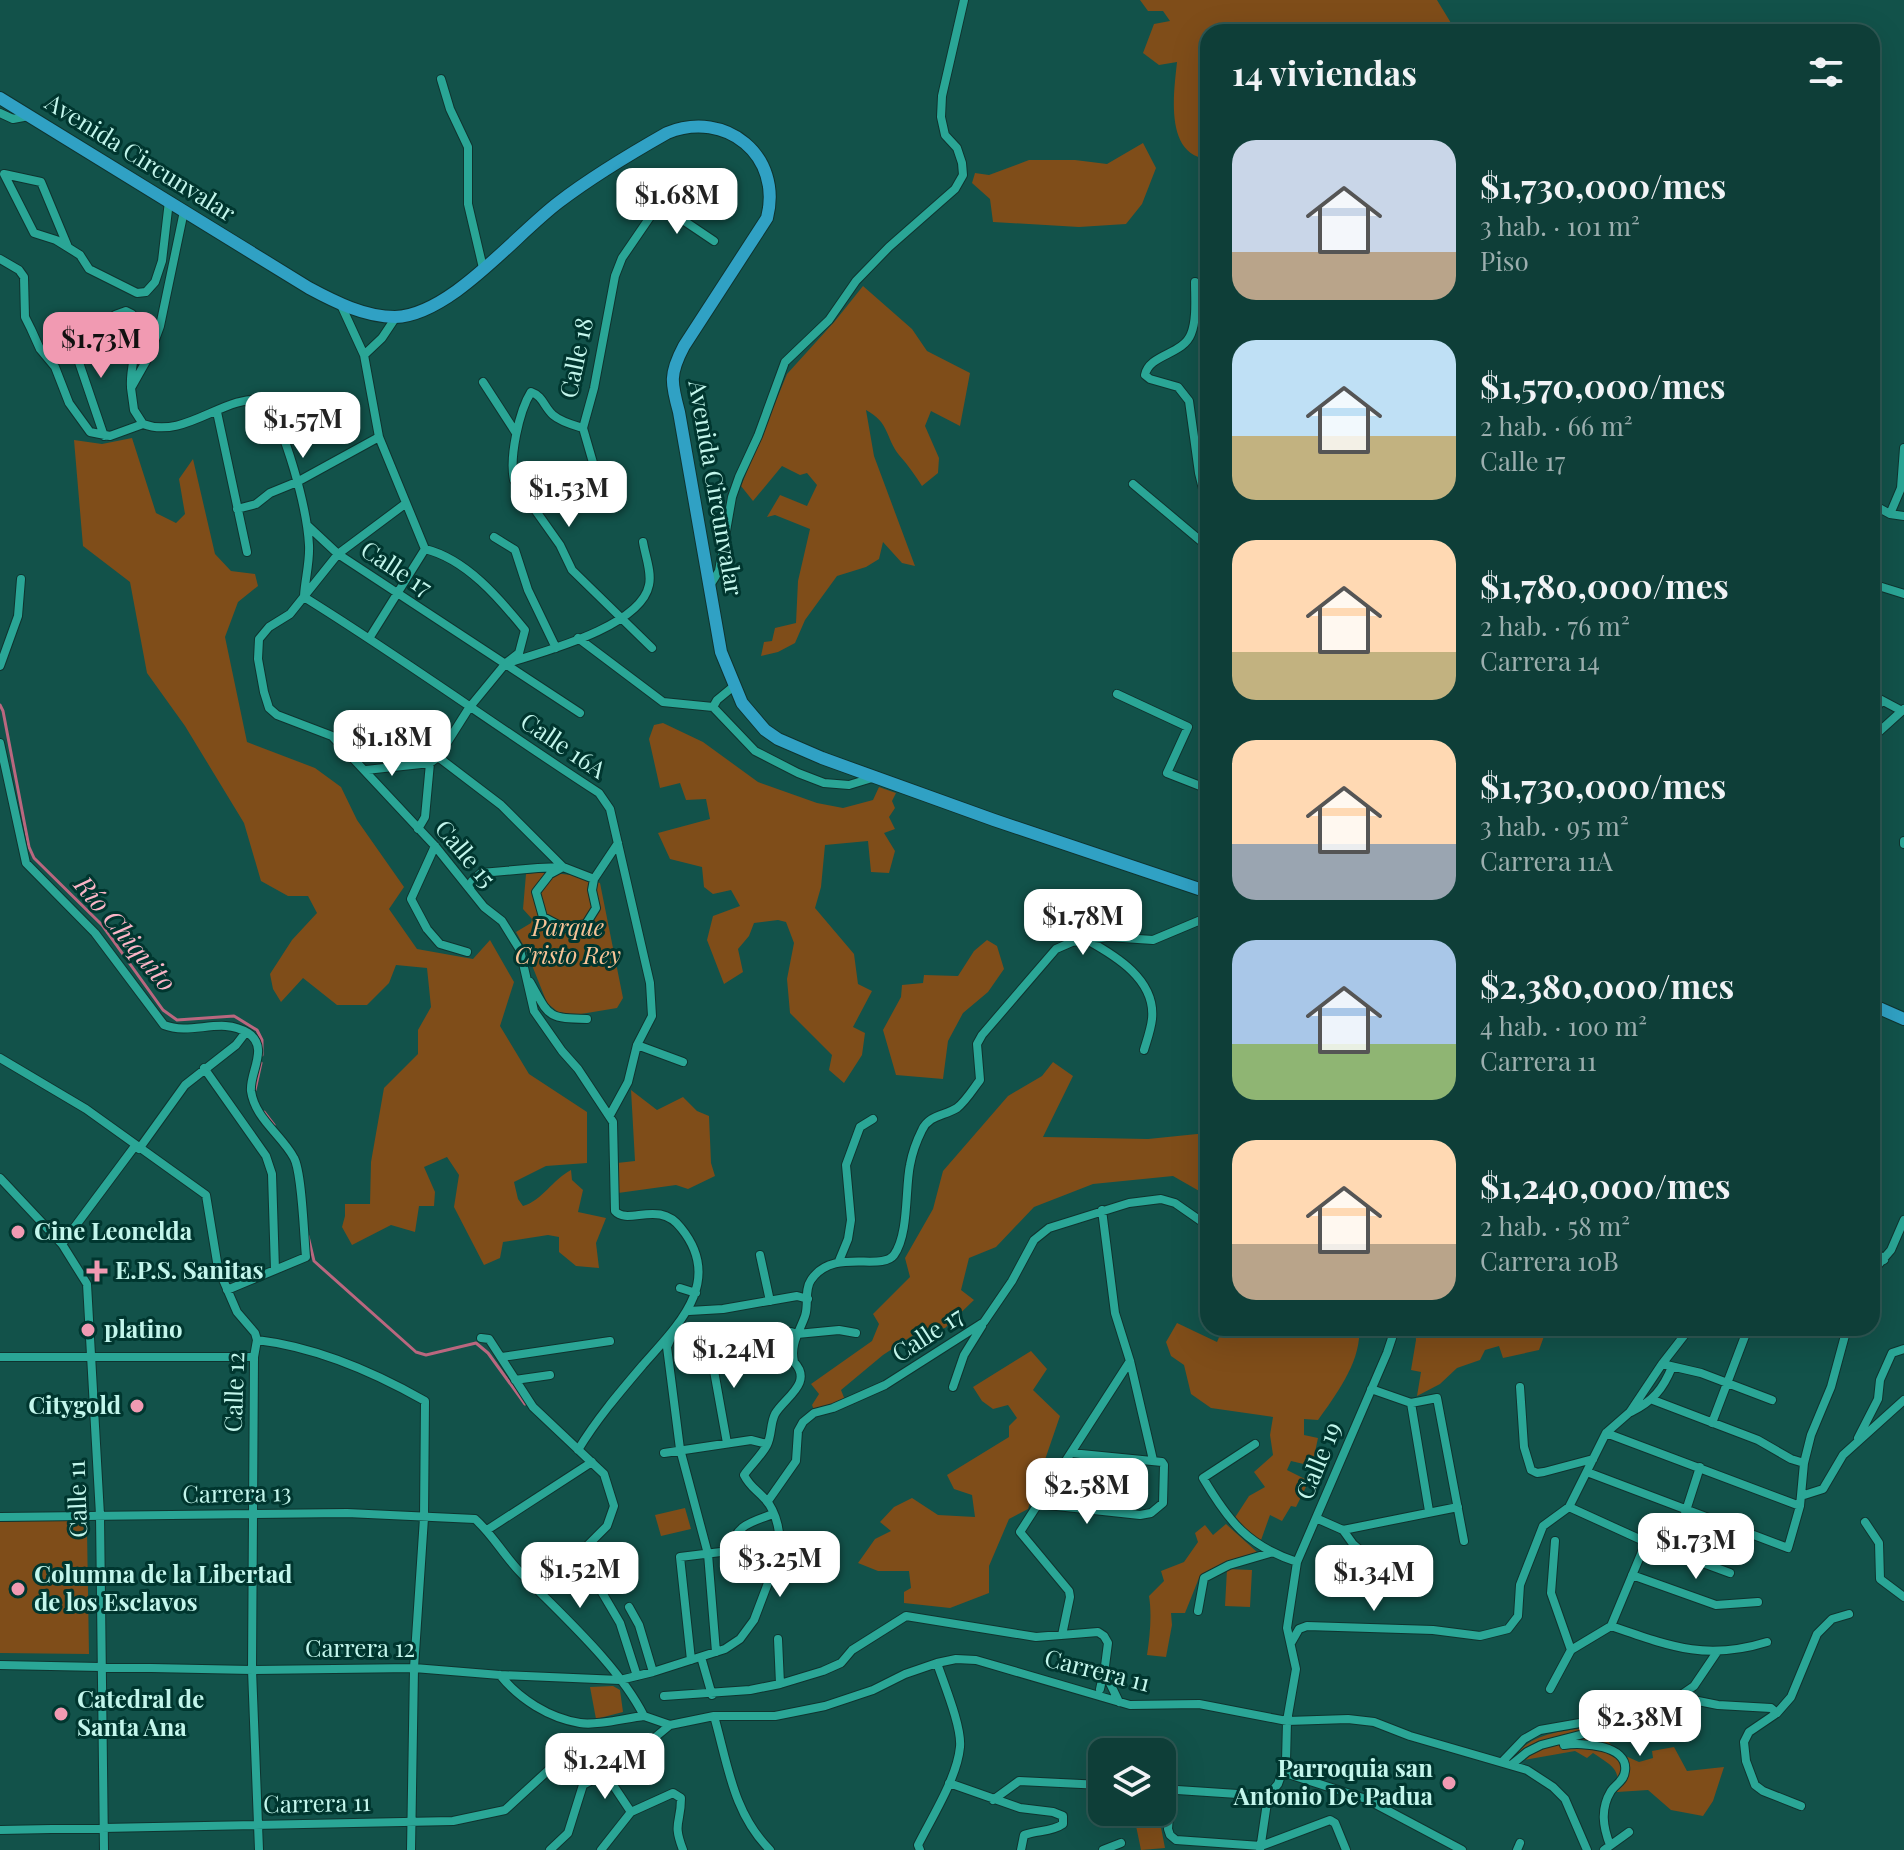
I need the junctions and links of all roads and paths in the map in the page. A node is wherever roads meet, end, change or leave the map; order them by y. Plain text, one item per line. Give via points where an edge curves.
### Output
1 (964, 0) edge
2 (441, 79) dead end
3 (0, 98) edge
4 (0, 113) edge
5 (29, 116) junction
6 (676, 179) dead end
7 (169, 201) junction
8 (659, 204) junction
9 (184, 211) junction
10 (714, 241) dead end
11 (68, 247) junction
12 (0, 259) edge
13 (483, 268) junction
14 (1195, 282) dead end
15 (341, 305) junction
16 (115, 315) dead end
17 (396, 317) junction
18 (69, 333) dead end
19 (364, 355) junction
20 (483, 382) dead end
21 (131, 388) junction
22 (217, 412) junction
23 (143, 424) junction
24 (583, 428) junction
25 (516, 433) junction
26 (104, 436) junction
27 (379, 437) junction
28 (1904, 448) edge
29 (1200, 477) edge
30 (598, 480) dead end
31 (297, 482) junction
32 (1133, 484) dead end
33 (405, 504) junction
34 (1880, 508) edge
35 (237, 509) junction
36 (1890, 514) junction
37 (1904, 516) edge
38 (307, 525) junction
39 (494, 537) dead end
40 (1200, 540) edge
41 (643, 542) dead end
42 (425, 549) junction
43 (247, 552) dead end
44 (338, 554) junction
45 (21, 579) dead end
46 (1880, 586) edge
47 (709, 587) junction
48 (1904, 594) edge
49 (398, 595) junction
50 (304, 597) junction
51 (621, 619) junction
52 (370, 637) junction
53 (578, 638) junction
54 (556, 648) junction
55 (652, 648) dead end
56 (506, 663) junction
57 (0, 666) edge
58 (734, 686) junction
59 (1117, 694) dead end
60 (1881, 701) edge
61 (713, 707) junction
62 (469, 708) junction
63 (1903, 710) edge
64 (580, 713) dead end
65 (1880, 731) edge
66 (0, 743) edge
67 (434, 760) junction
68 (366, 770) junction
69 (877, 776) junction
70 (1200, 786) edge
71 (418, 829) junction
72 (618, 843) junction
73 (435, 846) junction
74 (563, 867) junction
75 (594, 879) junction
76 (470, 889) junction
77 (1200, 889) edge
78 (1200, 920) edge
79 (1087, 940) junction
80 (467, 952) dead end
81 (528, 978) junction
82 (1880, 1008) edge
83 (587, 1019) dead end
84 (1904, 1019) edge
85 (246, 1032) junction
86 (637, 1045) junction
87 (1144, 1050) dead end
88 (0, 1058) edge
89 (683, 1062) dead end
90 (204, 1068) junction
91 (610, 1115) junction
92 (873, 1119) dead end
93 (137, 1147) junction
94 (0, 1178) edge
95 (1102, 1210) junction
96 (1200, 1220) edge
97 (1904, 1220) edge
98 (62, 1244) junction
99 (760, 1255) dead end
100 (1880, 1256) edge
101 (1884, 1260) junction
102 (839, 1261) junction
103 (1880, 1264) edge
104 (275, 1270) junction
105 (680, 1288) dead end
106 (227, 1290) junction
107 (696, 1293) junction
108 (808, 1299) junction
109 (770, 1301) junction
110 (689, 1311) junction
111 (984, 1322) junction
112 (675, 1330) junction
113 (856, 1333) dead end
114 (797, 1334) junction
115 (1393, 1336) edge
116 (1681, 1336) edge
117 (1745, 1336) edge
118 (1845, 1336) edge
119 (481, 1338) dead end
120 (257, 1340) junction
121 (610, 1341) dead end
122 (709, 1343) junction
123 (1904, 1349) edge
124 (93, 1356) junction
125 (0, 1357) edge
126 (254, 1357) junction
127 (502, 1357) junction
128 (1130, 1361) junction
129 (1662, 1364) junction
130 (1672, 1367) junction
131 (550, 1375) dead end
132 (515, 1380) junction
133 (1727, 1382) junction
134 (953, 1387) dead end
135 (1520, 1387) dead end
136 (1371, 1389) junction
137 (1653, 1400) junction
138 (1772, 1400) dead end
139 (1904, 1400) edge
140 (1411, 1403) junction
141 (1630, 1412) junction
142 (1712, 1423) junction
143 (1606, 1433) junction
144 (1856, 1442) junction
145 (727, 1443) junction
146 (767, 1444) junction
147 (1255, 1444) dead end
148 (680, 1449) junction
149 (578, 1450) junction
150 (664, 1453) dead end
151 (1071, 1453) junction
152 (1593, 1459) junction
153 (1153, 1460) junction
154 (592, 1462) junction
155 (1804, 1463) junction
156 (1700, 1467) junction
157 (1587, 1472) junction
158 (768, 1501) junction
159 (1800, 1501) junction
160 (1038, 1504) junction
161 (1458, 1507) junction
162 (1569, 1507) junction
163 (1687, 1509) junction
164 (1429, 1511) junction
165 (252, 1513) junction
166 (773, 1514) junction
167 (100, 1515) junction
168 (0, 1517) edge
169 (424, 1518) junction
170 (1318, 1519) junction
171 (1865, 1522) dead end
172 (487, 1530) junction
173 (1343, 1530) junction
174 (1464, 1541) dead end
175 (1555, 1541) dead end
176 (1646, 1542) junction
177 (1673, 1551) junction
178 (1270, 1553) junction
179 (708, 1554) junction
180 (1368, 1557) dead end
181 (1297, 1562) junction
182 (1730, 1573) dead end
183 (1632, 1575) junction
184 (1904, 1597) edge
185 (1758, 1602) dead end
186 (629, 1607) dead end
187 (1198, 1611) dead end
188 (1849, 1614) dead end
189 (1611, 1626) junction
190 (1062, 1635) junction
191 (778, 1639) dead end
192 (1767, 1642) dead end
193 (1291, 1643) junction
194 (1571, 1650) junction
195 (716, 1652) junction
196 (1717, 1652) junction
197 (696, 1658) junction
198 (937, 1663) junction
199 (0, 1665) edge
200 (1105, 1666) junction
201 (100, 1668) junction
202 (414, 1668) junction
203 (252, 1670) junction
204 (653, 1672) junction
205 (500, 1675) junction
206 (637, 1676) junction
207 (620, 1680) junction
208 (780, 1684) junction
209 (1100, 1689) dead end
210 (1550, 1689) dead end
211 (712, 1695) junction
212 (664, 1696) dead end
213 (1678, 1697) junction
214 (1119, 1702) junction
215 (1777, 1713) junction
216 (644, 1716) junction
217 (714, 1716) junction
218 (1597, 1720) dead end
219 (1287, 1721) junction
220 (670, 1725) junction
221 (1564, 1745) dead end
222 (617, 1760) junction
223 (1507, 1764) junction
224 (1282, 1772) junction
225 (605, 1773) junction
226 (949, 1783) junction
227 (1088, 1784) edge
228 (1176, 1790) edge
229 (1268, 1796) junction
230 (993, 1800) junction
231 (1801, 1806) dead end
232 (631, 1812) junction
233 (411, 1822) junction
234 (260, 1825) junction
235 (1169, 1826) edge
236 (104, 1828) junction
237 (0, 1830) edge
238 (1629, 1832) dead end
239 (1121, 1843) dead end
240 (1188, 1845) edge
241 (919, 1848) edge
242 (1260, 1848) edge
243 (1607, 1848) edge
244 (104, 1850) edge
245 (259, 1850) edge
246 (411, 1850) edge
247 (550, 1850) edge
248 (601, 1850) edge
249 (683, 1850) edge
250 (770, 1850) edge
251 (1021, 1850) edge
252 (1103, 1850) edge
253 (1346, 1850) edge
254 (1462, 1850) edge
255 (1587, 1850) edge

1 - 47 street via 941,117 963,175 955,189 856,281 829,320 785,362 732,497 719,571
2 - 13 street via 468,147 468,204
3 - 5 main road, Avenida Circunvalar
4 - 5 street via 13,119
5 - 7 main road, Avenida Circunvalar
6 - 8 street, Calle 18
7 - 9 main road, Avenida Circunvalar
7 - 11 street via 162,261 146,292 137,293 89,269
8 - 10 street
8 - 24 street, Calle 18 via 615,276
9 - 15 main road, Avenida Circunvalar
9 - 21 street via 160,326
11 - 11 street via 41,182 4,174 34,233
12 - 26 street via 24,277 25,317 69,403 90,432
13 - 17 main road, Avenida Circunvalar via 429,308
13 - 47 main road, Avenida Circunvalar via 559,202 667,133 713,126 740,139 762,163 771,195 767,218 684,346 671,384
14 - 29 street via 1192,333 1145,375 1178,387 1189,401
15 - 17 main road, Avenida Circunvalar
15 - 19 street
16 - 21 street via 126,311 137,325
17 - 19 street
18 - 26 street
19 - 27 street
20 - 25 street
21 - 23 street via 134,410
22 - 23 street via 168,428
22 - 31 street via 264,400
22 - 35 street
23 - 26 street
24 - 25 street, Calle 18 via 551,414 531,392
24 - 30 street
25 - 51 street, Calle 18 via 514,480 572,570
27 - 31 street
27 - 33 street
28 - 36 street via 1901,488
31 - 35 street
31 - 38 street
32 - 40 street
33 - 42 street
33 - 44 street
34 - 36 street
35 - 43 street
36 - 37 street
38 - 44 street, Calle 17
38 - 50 street
39 - 54 street via 515,550
41 - 51 street via 649,588
42 - 49 street
42 - 56 street via 441,553 495,593 525,630 519,653
44 - 49 street, Calle 17
44 - 50 street
45 - 57 street via 18,616
46 - 48 street
47 - 58 main road, Avenida Circunvalar via 721,652
49 - 52 street
49 - 56 street, Calle 17
50 - 52 street, Calle 16A
50 - 68 street, Calle 15 via 259,639 269,708 332,736
51 - 53 street
51 - 55 street, Calle 18
52 - 62 street, Calle 16A
53 - 54 street
53 - 61 street via 663,702
54 - 56 street
56 - 62 street
56 - 64 street, Calle 17
58 - 61 street
58 - 69 main road, Avenida Circunvalar via 753,719 778,739
59 - 70 street via 1188,727 1167,773
60 - 63 street
61 - 69 street via 755,751 798,773 849,785
62 - 67 street
62 - 72 street, Calle 16A via 599,793 610,809
63 - 65 street
66 - 85 street via 22,854 32,871 95,933 164,1025 176,1030 227,1025
67 - 68 street
67 - 71 street via 425,817
67 - 74 street via 501,805
68 - 71 street, Calle 15
69 - 77 main road, Avenida Circunvalar
71 - 73 street, Calle 15
72 - 75 street
72 - 86 street, Calle 16A via 650,983 652,1016
73 - 76 street, Calle 15
73 - 80 street via 411,899 440,944
74 - 75 street
74 - 75 street via 536,892 543,917 564,928 586,924 596,908
74 - 76 street via 481,873
76 - 81 street, Calle 15 via 502,921 520,950
78 - 79 street via 1153,940
79 - 87 street via 1117,957 1148,994 1152,1021
79 - 102 street via 1056,949 982,1035 977,1044 980,1080 962,1103 930,1120 919,1136 896,1252 890,1259
81 - 83 street via 555,1018
81 - 91 street via 534,1011
82 - 84 main road
85 - 90 street
85 - 104 street via 258,1051 251,1083 258,1111 296,1160 306,1257
86 - 89 street
86 - 91 street, Calle 16A via 628,1082
88 - 93 street, Calle 12 via 86,1109
90 - 93 street
90 - 104 street via 266,1156 272,1174
91 - 107 street via 615,1211 627,1217 668,1216 681,1226 699,1271
92 - 102 street via 860,1127 846,1165 851,1220
93 - 98 street
93 - 106 street, Calle 12 via 206,1195 218,1268
94 - 98 street, Calle 11
95 - 96 street, Calle 17 via 1161,1199
95 - 111 street, Calle 17 via 1049,1228 1034,1240
95 - 128 street via 1115,1313
97 - 101 street
98 - 124 street, Calle 11 via 87,1284
99 - 109 street
100 - 101 street
101 - 103 street
102 - 108 street via 811,1280
104 - 106 street
105 - 107 street
106 - 120 street, Calle 12
107 - 110 street
108 - 109 street
108 - 114 street
109 - 110 street
110 - 112 street
111 - 134 street
111 - 158 street, Calle 17 via 885,1385 803,1422 796,1461
112 - 122 street
112 - 148 street via 667,1347
112 - 149 street
113 - 114 street
114 - 122 street
114 - 146 street via 792,1353 801,1377 772,1420
115 - 136 street, Calle 19
116 - 129 street
117 - 133 street
118 - 155 street
119 - 127 street via 489,1339
120 - 126 street, Calle 12
120 - 169 street via 326,1356 425,1401
121 - 127 street
122 - 145 street
123 - 144 street via 1892,1353 1878,1399
124 - 125 street
124 - 126 street
124 - 167 street, Calle 11
126 - 165 street, Calle 12
127 - 132 street
128 - 151 street
128 - 153 street
129 - 130 street
129 - 141 street
130 - 133 street
130 - 137 street
131 - 132 street
132 - 149 street via 533,1407
133 - 138 street
133 - 142 street
135 - 152 street via 1531,1470 1544,1472
136 - 140 street
136 - 170 street, Calle 19
137 - 141 street
137 - 142 street
139 - 144 street
140 - 161 street via 1437,1398
140 - 164 street
141 - 143 street
142 - 155 street
143 - 152 street
143 - 156 street
144 - 159 street via 1823,1489
145 - 146 street
145 - 148 street
146 - 158 street via 744,1475
147 - 178 street via 1203,1478 1221,1508
148 - 150 street
148 - 179 street
149 - 154 street
151 - 153 street
151 - 160 street
152 - 157 street
153 - 160 street via 1164,1465 1163,1503 1151,1513
154 - 172 street
154 - 206 street via 604,1474 614,1506 607,1526 583,1550 581,1566 620,1623
155 - 159 street
156 - 159 street
156 - 163 street
157 - 162 street
157 - 163 street
158 - 166 street
159 - 163 street via 1788,1548
160 - 190 street via 1020,1532 1069,1591
161 - 164 street
161 - 174 street
162 - 176 street
162 - 193 street via 1543,1526 1520,1585 1518,1616 1508,1629 1480,1636 1307,1626
163 - 177 street
164 - 173 street
165 - 167 street, Carrera 13
165 - 169 street, Carrera 13
165 - 203 street, Calle 12
166 - 179 street via 745,1523 729,1551
166 - 195 street via 781,1543 757,1612 740,1639
167 - 168 street, Carrera 13
167 - 201 street, Calle 11
169 - 172 street, Carrera 13 via 475,1519
169 - 202 street
170 - 173 street
170 - 181 street, Calle 19
171 - 184 street via 1879,1543 1880,1579
172 - 207 street
173 - 180 street
175 - 194 street via 1551,1593
176 - 177 street
176 - 183 street
177 - 182 street
178 - 181 street
178 - 187 street via 1204,1578
179 - 195 street
179 - 197 street via 680,1557
181 - 193 street, Calle 19 via 1287,1616
183 - 185 street via 1716,1605
183 - 189 street
186 - 204 street
188 - 215 street via 1832,1619 1817,1634 1791,1697
189 - 194 street
189 - 196 street via 1660,1643
190 - 200 street via 1104,1636
190 - 208 street via 1036,1637 906,1616 852,1650 841,1663
191 - 208 street
192 - 196 street
193 - 219 street, Calle 19 via 1296,1669
194 - 210 street
195 - 197 street, Carrera 12
196 - 213 street via 1694,1686
197 - 204 street, Carrera 12
197 - 211 street
198 - 214 street, Carrera 11 via 976,1660
198 - 217 street, Carrera 11 via 825,1706 775,1716
198 - 226 street via 960,1746
199 - 201 street, Carrera 12
200 - 209 street
200 - 214 street
201 - 203 street, Carrera 12
201 - 236 street, Calle 11
202 - 203 street, Carrera 12
202 - 205 street, Carrera 12
202 - 233 street
203 - 234 street, Calle 12
204 - 206 street, Carrera 12
205 - 207 street, Carrera 12
205 - 216 street via 535,1707 582,1724
206 - 207 street, Carrera 12
207 - 216 street
208 - 211 street
211 - 212 street
213 - 215 street
213 - 223 street via 1626,1723 1541,1745
214 - 219 street, Carrera 11 via 1199,1704
215 - 231 street via 1749,1732 1746,1761 1755,1785
216 - 220 street
217 - 220 street, Carrera 11
217 - 250 street via 741,1812
218 - 223 street via 1540,1730 1524,1739
219 - 223 street, Carrera 11 via 1374,1722
219 - 224 street, Calle 19
220 - 222 street, Carrera 11 via 636,1753
221 - 243 street via 1610,1750 1626,1766 1603,1811
222 - 225 street, Carrera 11
222 - 233 street, Carrera 11 via 553,1766 497,1813
223 - 255 street, Carrera 11 via 1540,1779 1565,1799
224 - 229 street, Calle 19
224 - 254 street via 1366,1799
225 - 232 street
225 - 247 street, Carrera 11 via 583,1785 568,1833
226 - 230 street
226 - 241 street
227 - 230 street via 1019,1781
228 - 229 street
229 - 242 street
230 - 251 street via 1063,1816 1056,1829 1024,1835
232 - 248 street
232 - 249 street via 679,1794 675,1828
233 - 234 street, Carrera 11
233 - 246 street
234 - 236 street, Carrera 11
234 - 245 street, Calle 12
235 - 240 street via 1170,1835
236 - 237 street, Carrera 11
236 - 244 street, Calle 11
238 - 243 street
239 - 252 street
240 - 242 street
242 - 253 street via 1330,1820

